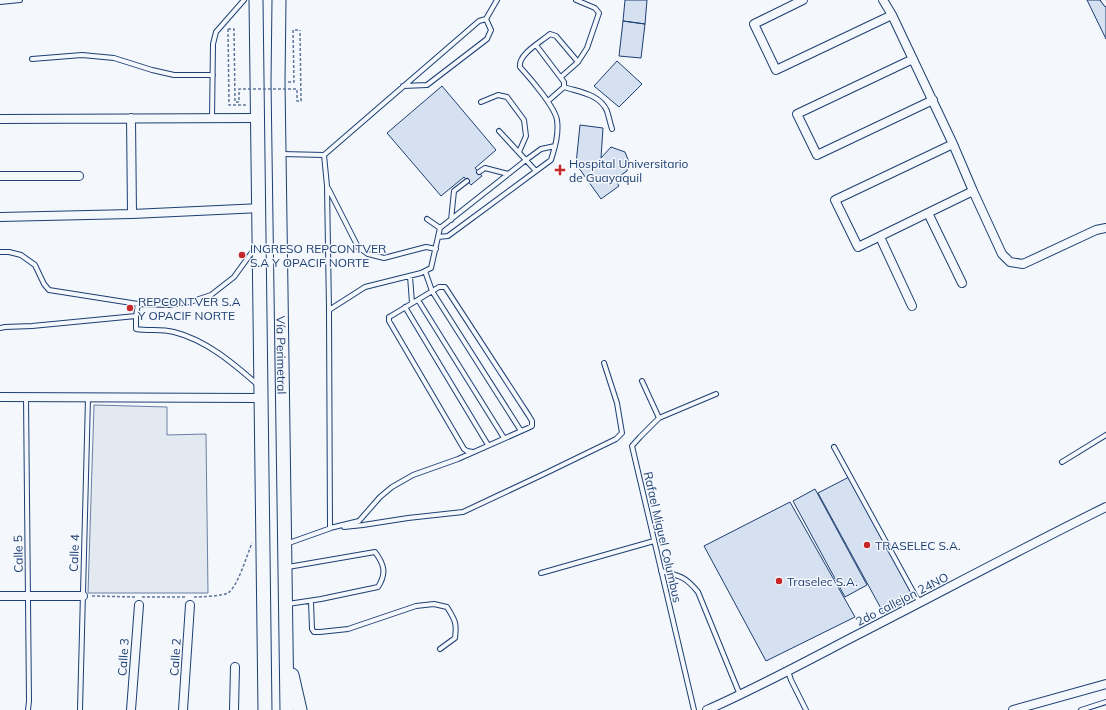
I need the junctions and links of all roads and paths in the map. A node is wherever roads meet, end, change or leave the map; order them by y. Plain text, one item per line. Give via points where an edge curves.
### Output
1 (20, 0) edge
2 (244, 0) edge
3 (256, 0) edge
4 (278, 0) edge
5 (497, 0) edge
6 (576, 0) edge
7 (804, 0) edge
8 (883, 0) edge
9 (1103, 0) edge
10 (0, 2) edge
11 (1106, 4) edge
12 (892, 15) junction
13 (486, 19) junction
14 (536, 45) junction
15 (32, 59) dead end
16 (913, 59) junction
17 (578, 62) junction
18 (212, 75) junction
19 (561, 77) junction
20 (278, 82) junction
21 (403, 86) junction
22 (564, 87) junction
23 (933, 100) junction
24 (548, 101) junction
25 (481, 102) dead end
26 (258, 111) junction
27 (131, 118) junction
28 (212, 118) junction
29 (0, 119) edge
30 (612, 129) dead end
31 (499, 131) dead end
32 (953, 144) junction
33 (555, 146) junction
34 (519, 152) junction
35 (279, 153) junction
36 (324, 156) junction
37 (526, 160) junction
38 (536, 171) junction
39 (478, 172) dead end
40 (508, 174) junction
41 (0, 176) edge
42 (79, 176) dead end
43 (467, 181) dead end
44 (327, 186) junction
45 (973, 192) junction
46 (259, 208) junction
47 (928, 213) junction
48 (132, 214) junction
49 (0, 217) edge
50 (427, 220) dead end
51 (451, 220) junction
52 (440, 228) junction
53 (1106, 228) edge
54 (880, 237) junction
55 (438, 238) junction
56 (260, 242) junction
57 (436, 249) junction
58 (0, 252) edge
59 (425, 271) junction
60 (410, 276) junction
61 (962, 283) dead end
62 (432, 291) junction
63 (418, 300) junction
64 (412, 303) junction
65 (138, 304) junction
66 (912, 306) dead end
67 (405, 307) junction
68 (329, 310) junction
69 (136, 316) junction
70 (0, 328) edge
71 (604, 363) dead end
72 (642, 381) dead end
73 (261, 393) junction
74 (716, 394) dead end
75 (0, 397) edge
76 (26, 397) junction
77 (88, 397) junction
78 (659, 418) junction
79 (521, 431) junction
80 (1106, 435) edge
81 (504, 438) junction
82 (488, 445) junction
83 (834, 447) dead end
84 (473, 452) junction
85 (1062, 462) dead end
86 (1106, 507) edge
87 (330, 528) junction
88 (254, 538) dead end
89 (654, 541) junction
90 (284, 545) junction
91 (285, 568) junction
92 (661, 571) junction
93 (541, 573) dead end
94 (0, 596) edge
95 (28, 596) junction
96 (83, 596) junction
97 (311, 600) junction
98 (921, 602) junction
99 (286, 604) junction
100 (139, 605) dead end
101 (190, 605) dead end
102 (440, 650) dead end
103 (287, 651) junction
104 (235, 668) dead end
105 (788, 671) junction
106 (1106, 684) edge
107 (740, 695) junction
108 (1106, 702) edge
109 (28, 710) edge
110 (80, 710) edge
111 (131, 710) edge
112 (183, 710) edge
113 (234, 710) edge
114 (265, 710) edge
115 (287, 710) edge
116 (300, 710) edge
117 (694, 710) edge
118 (707, 710) edge
119 (806, 710) edge
120 (1013, 710) edge
121 (1081, 710) edge

1 - 10 lane
2 - 18 lane via 216,32 212,44
3 - 26 highway, Vía Perimetral
4 - 20 highway, Vía Perimetral
5 - 13 lane
6 - 17 lane via 599,13 587,48
7 - 12 street via 754,24 776,70
8 - 12 street
9 - 11 lane
12 - 16 street
13 - 21 lane via 478,21
13 - 21 lane via 491,30 487,38 427,85
14 - 17 lane via 550,34 556,36
14 - 19 lane
14 - 24 lane via 524,54 520,67
15 - 18 lane via 82,55 114,58 174,75
16 - 23 street
16 - 23 street via 797,114 817,155
17 - 19 lane
18 - 28 lane
19 - 22 lane
20 - 26 path, bridge via 294,82 293,30 300,30 301,102 297,102 297,89 239,89 239,102 235,102 234,29 228,29 229,105
20 - 35 highway, Vía Perimetral
21 - 36 lane
22 - 24 lane
22 - 30 lane via 588,94 598,100 606,110
23 - 32 street
24 - 33 lane via 557,119
25 - 34 lane via 498,95 507,97 524,120 526,136
26 - 28 street
26 - 46 highway, Vía Perimetral
27 - 28 street
27 - 29 street
27 - 48 street
31 - 34 lane
32 - 45 street
32 - 54 street via 835,200 858,247
33 - 37 lane via 541,149
33 - 38 lane via 550,160
34 - 37 lane
35 - 36 lane
35 - 90 highway, Vía Perimetral
36 - 44 lane
37 - 38 lane
37 - 40 lane
38 - 55 lane via 448,236
39 - 40 lane via 485,168
40 - 51 lane
41 - 42 street
43 - 51 lane via 454,191
44 - 57 lane via 358,247 368,254 384,258 426,246
44 - 68 lane
45 - 47 street
45 - 53 street via 1002,254 1010,262 1023,264 1096,230
46 - 48 street
46 - 56 highway, Vía Perimetral
47 - 54 street
47 - 61 street
48 - 49 street
50 - 52 lane
51 - 52 lane
52 - 55 lane
54 - 66 street
55 - 57 lane
56 - 65 lane via 234,278 211,295 168,306
56 - 73 highway, Vía Perimetral
57 - 59 lane via 431,268
58 - 65 lane via 21,255 35,265 49,290
59 - 60 lane
59 - 62 lane
60 - 64 lane
60 - 68 lane via 365,287
62 - 63 lane
62 - 79 lane
62 - 79 lane via 445,287 529,416 532,426
63 - 64 lane
63 - 81 lane
64 - 67 lane
65 - 69 lane
67 - 82 lane
67 - 84 lane via 389,317 389,321 464,449
68 - 87 lane
69 - 70 lane
69 - 73 lane via 136,328 173,332 191,337 211,348 237,367
71 - 87 lane via 617,403 622,433 616,439 463,512
72 - 78 lane
73 - 77 street
73 - 114 highway, Vía Perimetral
74 - 78 lane
75 - 76 street
76 - 77 street
76 - 95 lane, Calle 5
77 - 96 lane, Calle 4
78 - 89 lane, Rafael Miguel Columbus via 632,446
79 - 81 lane
80 - 85 lane
81 - 82 lane
82 - 84 lane
83 - 98 lane
84 - 87 lane via 413,475 380,497 359,521
86 - 98 street, 2do callejon 24NO
87 - 90 lane
88 - 96 path via 235,585 227,593 204,597
89 - 92 lane, Rafael Miguel Columbus
89 - 93 lane
90 - 91 highway, Vía Perimetral
91 - 97 lane via 375,552 382,562 383,580 378,587
91 - 99 highway, Vía Perimetral
92 - 107 lane via 681,577 698,592
92 - 117 lane, Rafael Miguel Columbus
94 - 95 street
95 - 96 street
95 - 109 lane, Calle 5
96 - 110 lane, Calle 4
97 - 99 lane
97 - 102 lane via 314,632 348,629 416,606 434,604 447,607 455,619 455,638
98 - 105 street, 2do callejon 24NO
99 - 103 highway, Vía Perimetral
100 - 111 street, Calle 3
101 - 112 street, Calle 2
103 - 115 highway, Vía Perimetral
103 - 116 highway
104 - 113 street
105 - 107 street, 2do callejon 24NO
105 - 119 lane
106 - 120 street
107 - 118 street, 2do callejon 24NO
108 - 121 lane

